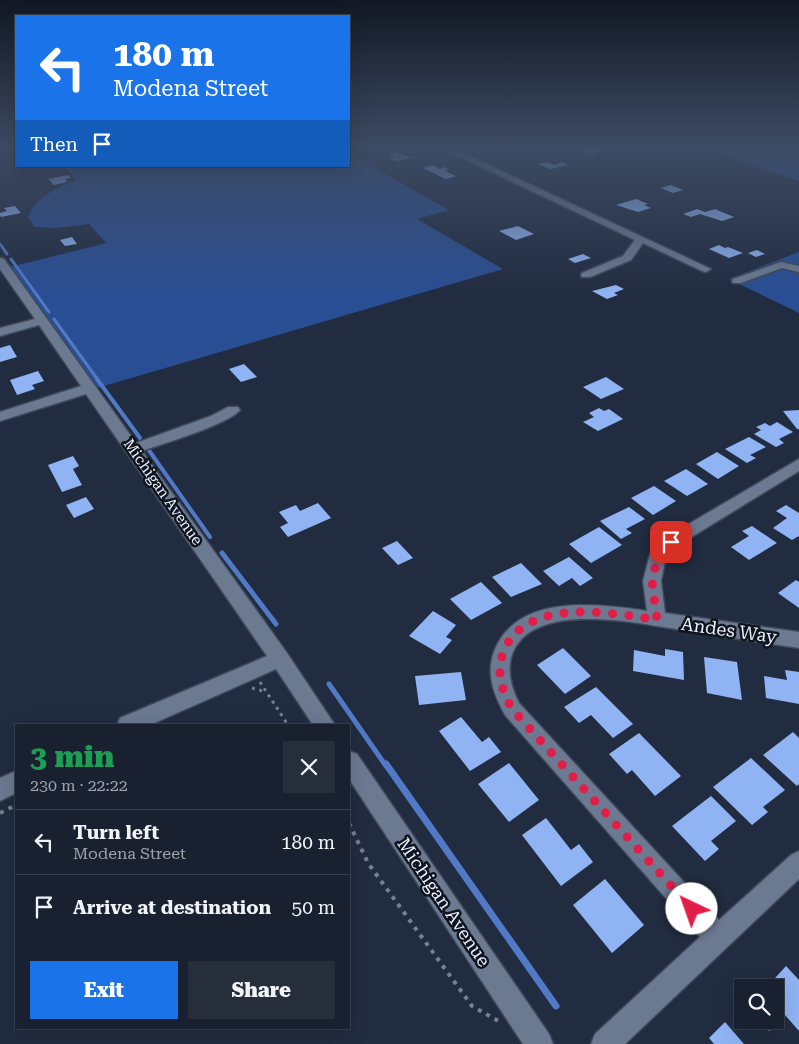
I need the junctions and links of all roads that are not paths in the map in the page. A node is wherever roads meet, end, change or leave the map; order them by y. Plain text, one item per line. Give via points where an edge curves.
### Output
1 (548, 196) edge
2 (642, 239) junction
3 (1, 265) edge
4 (706, 269) dead end
5 (799, 269) edge
6 (586, 275) dead end
7 (738, 282) dead end
8 (43, 320) junction
9 (0, 332) edge
10 (90, 388) junction
11 (233, 410) dead end
12 (0, 417) edge
13 (133, 449) junction
14 (799, 464) edge
15 (657, 620) junction
16 (799, 640) edge
17 (280, 659) junction
18 (129, 724) edge
19 (324, 724) edge
20 (350, 762) edge
21 (15, 782) edge
22 (0, 790) edge
23 (799, 863) edge
24 (718, 938) junction
25 (539, 1044) edge
26 (606, 1044) edge

1 - 2 street
2 - 4 street
2 - 6 street via 627,258
3 - 8 street, Michigan Avenue
5 - 7 street via 781,265
8 - 9 street
8 - 10 street, Michigan Avenue
10 - 12 street
10 - 13 street, Michigan Avenue
11 - 13 street
13 - 17 street, Michigan Avenue
14 - 15 street via 671,542 658,554 652,581
15 - 16 street, Andes Way
15 - 24 street, Andes Way via 614,613 565,613 536,620 524,626 508,643 501,656 500,681 508,702 522,722
17 - 18 street
17 - 19 street, Michigan Avenue
20 - 25 street, Michigan Avenue
21 - 22 street
23 - 24 street
24 - 26 street

